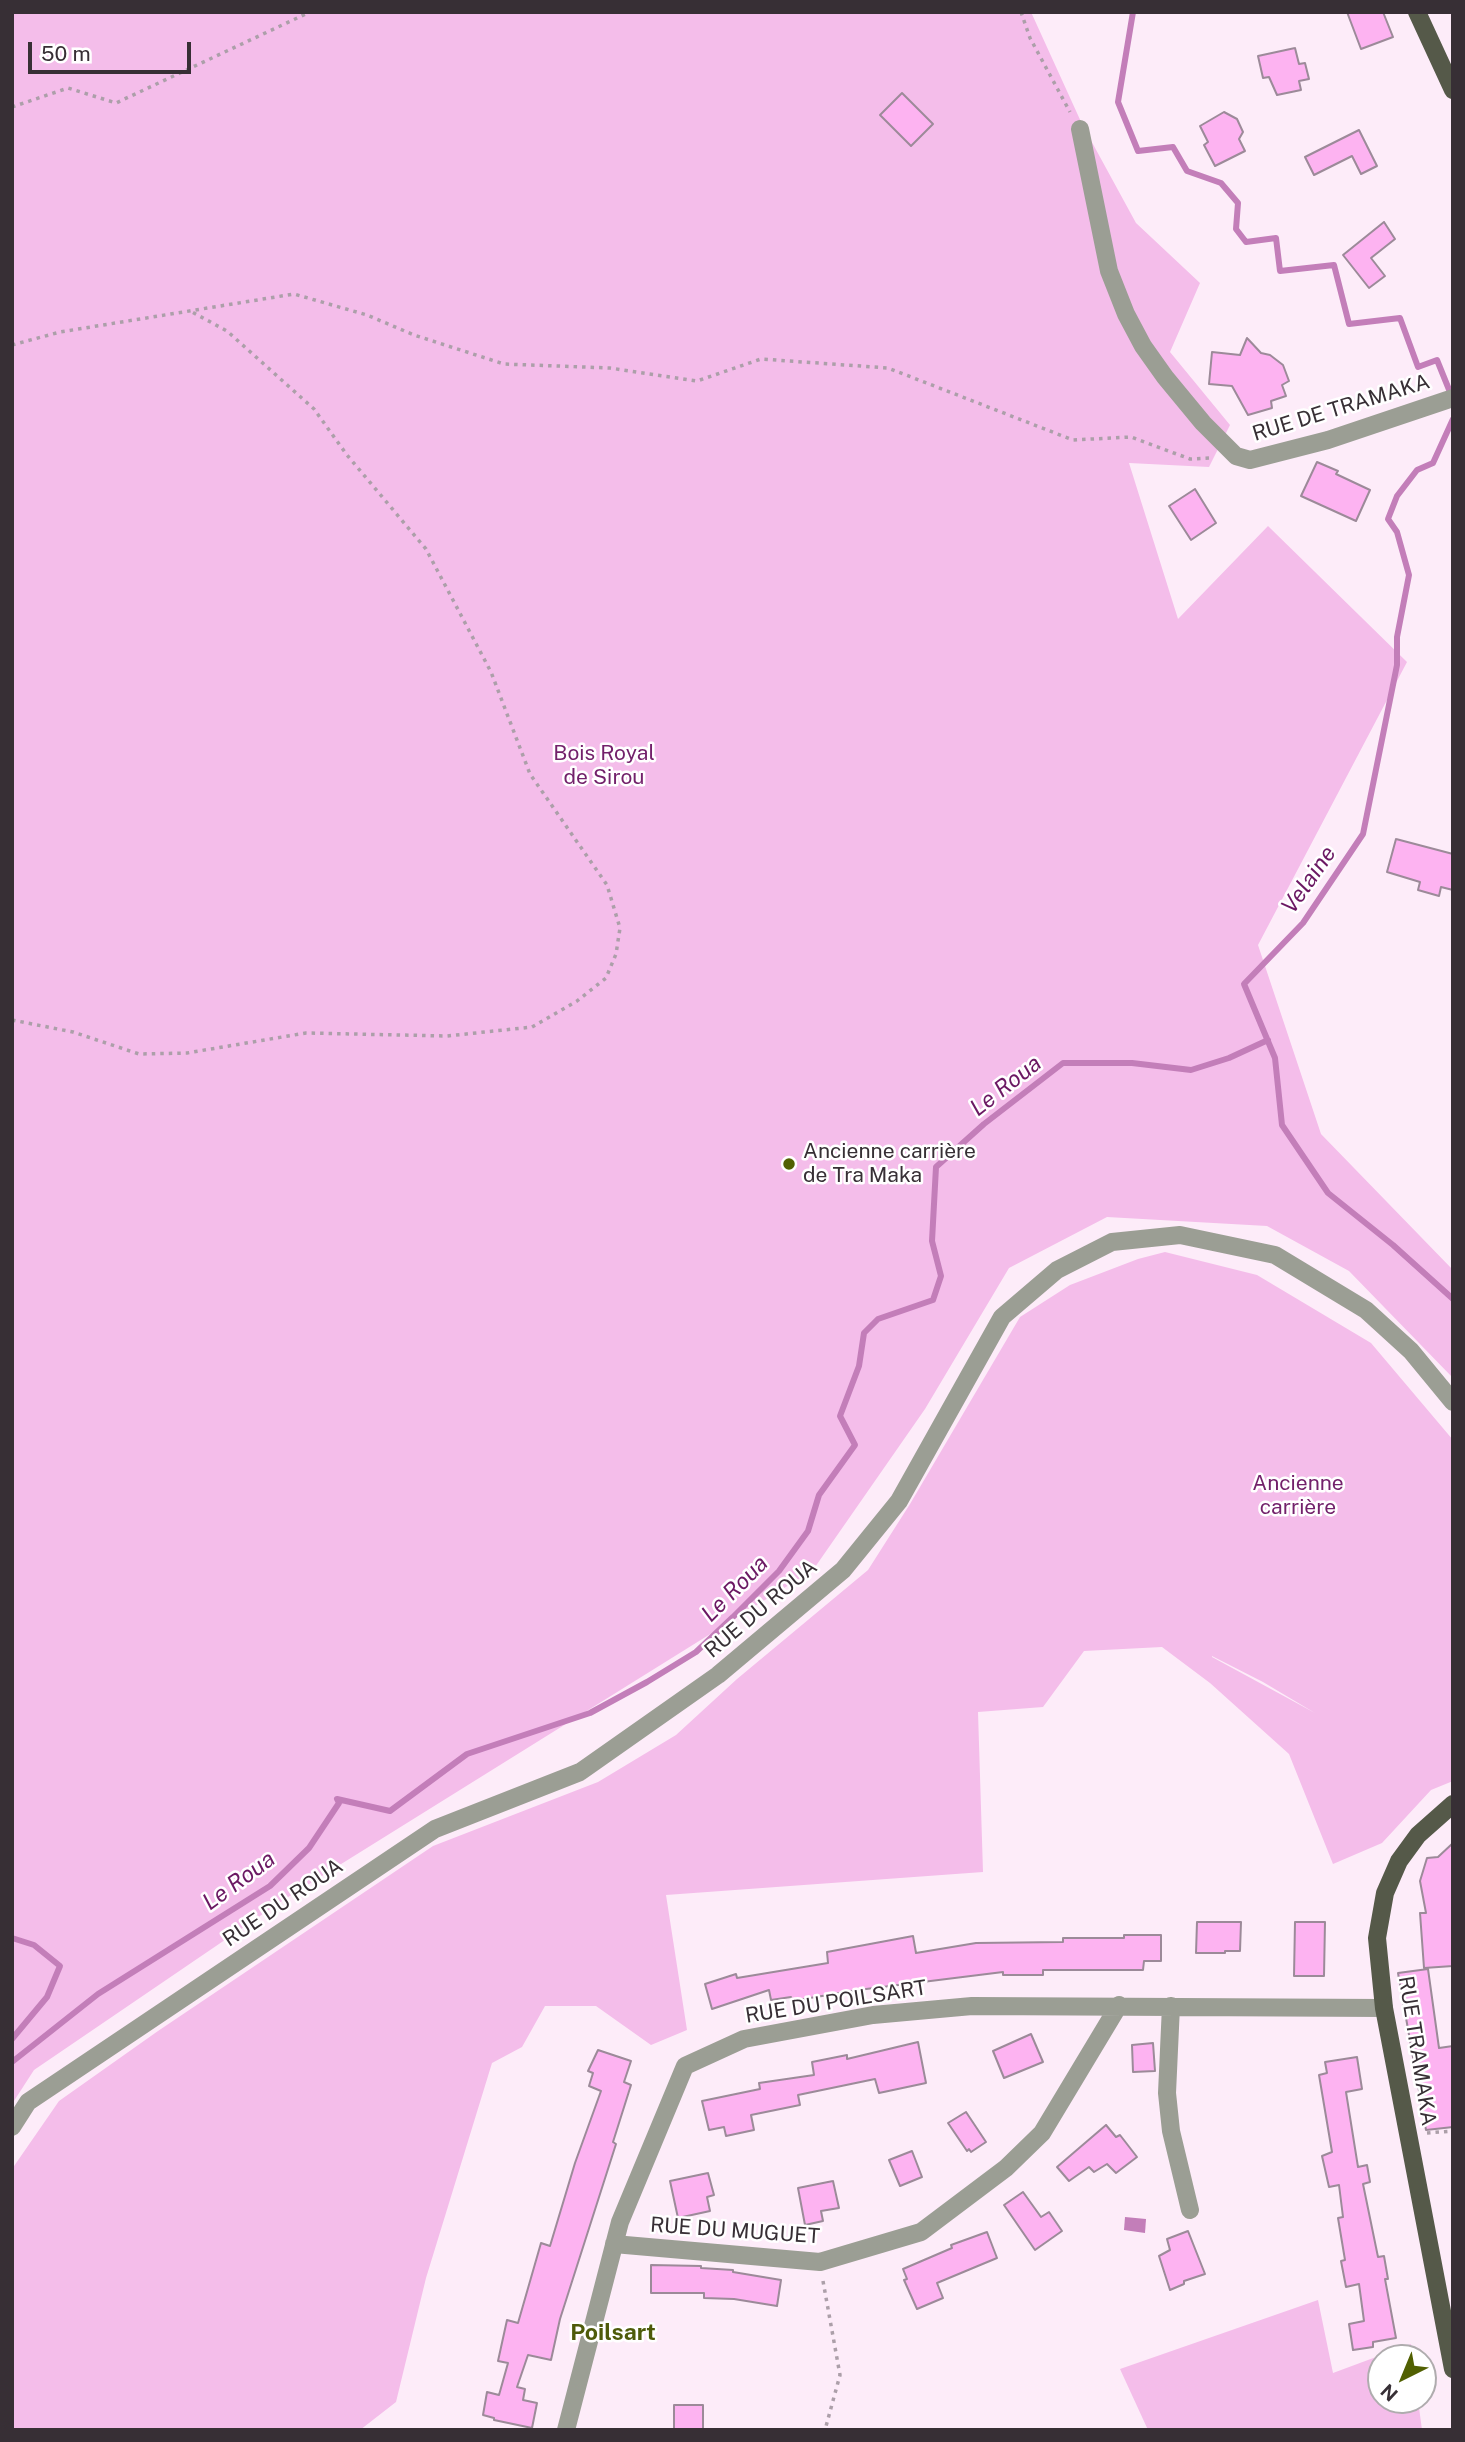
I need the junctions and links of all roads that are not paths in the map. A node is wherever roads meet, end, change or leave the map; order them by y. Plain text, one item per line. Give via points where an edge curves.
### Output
1 (1417, 12) edge
2 (1453, 90) edge
3 (1080, 129) road end
4 (1450, 399) edge
5 (1453, 1402) edge
6 (1453, 1804) edge
7 (1119, 2005) junction
8 (1171, 2006) junction
9 (1384, 2008) junction
10 (12, 2127) edge
11 (1190, 2210) dead end
12 (614, 2244) junction
13 (1453, 2369) edge
14 (566, 2430) edge

1 - 2 main road
3 - 4 street, RUE DE TRAMAKA via 1109,271 1126,314 1166,377 1236,456 1250,460 1328,440
5 - 10 street, RUE DU ROUA via 1410,1351 1366,1310 1275,1255 1180,1236 1112,1242 1090,1253 1057,1270 1002,1317 899,1501 843,1570 718,1675 580,1772 435,1829 28,2102
6 - 9 main road, RUE TRAMAKA via 1418,1835 1399,1861 1385,1893 1377,1938
7 - 8 street, RUE DU POILSART
7 - 12 street, RUE DU MUGUET via 1042,2133 1006,2168 921,2232 820,2262
7 - 12 street, RUE DU POILSART via 972,2006 873,2015 744,2039 696,2060 685,2066
8 - 9 street, RUE DU POILSART
8 - 11 street via 1167,2093
9 - 13 main road, RUE TRAMAKA
12 - 14 street, RUE DU POILSART

